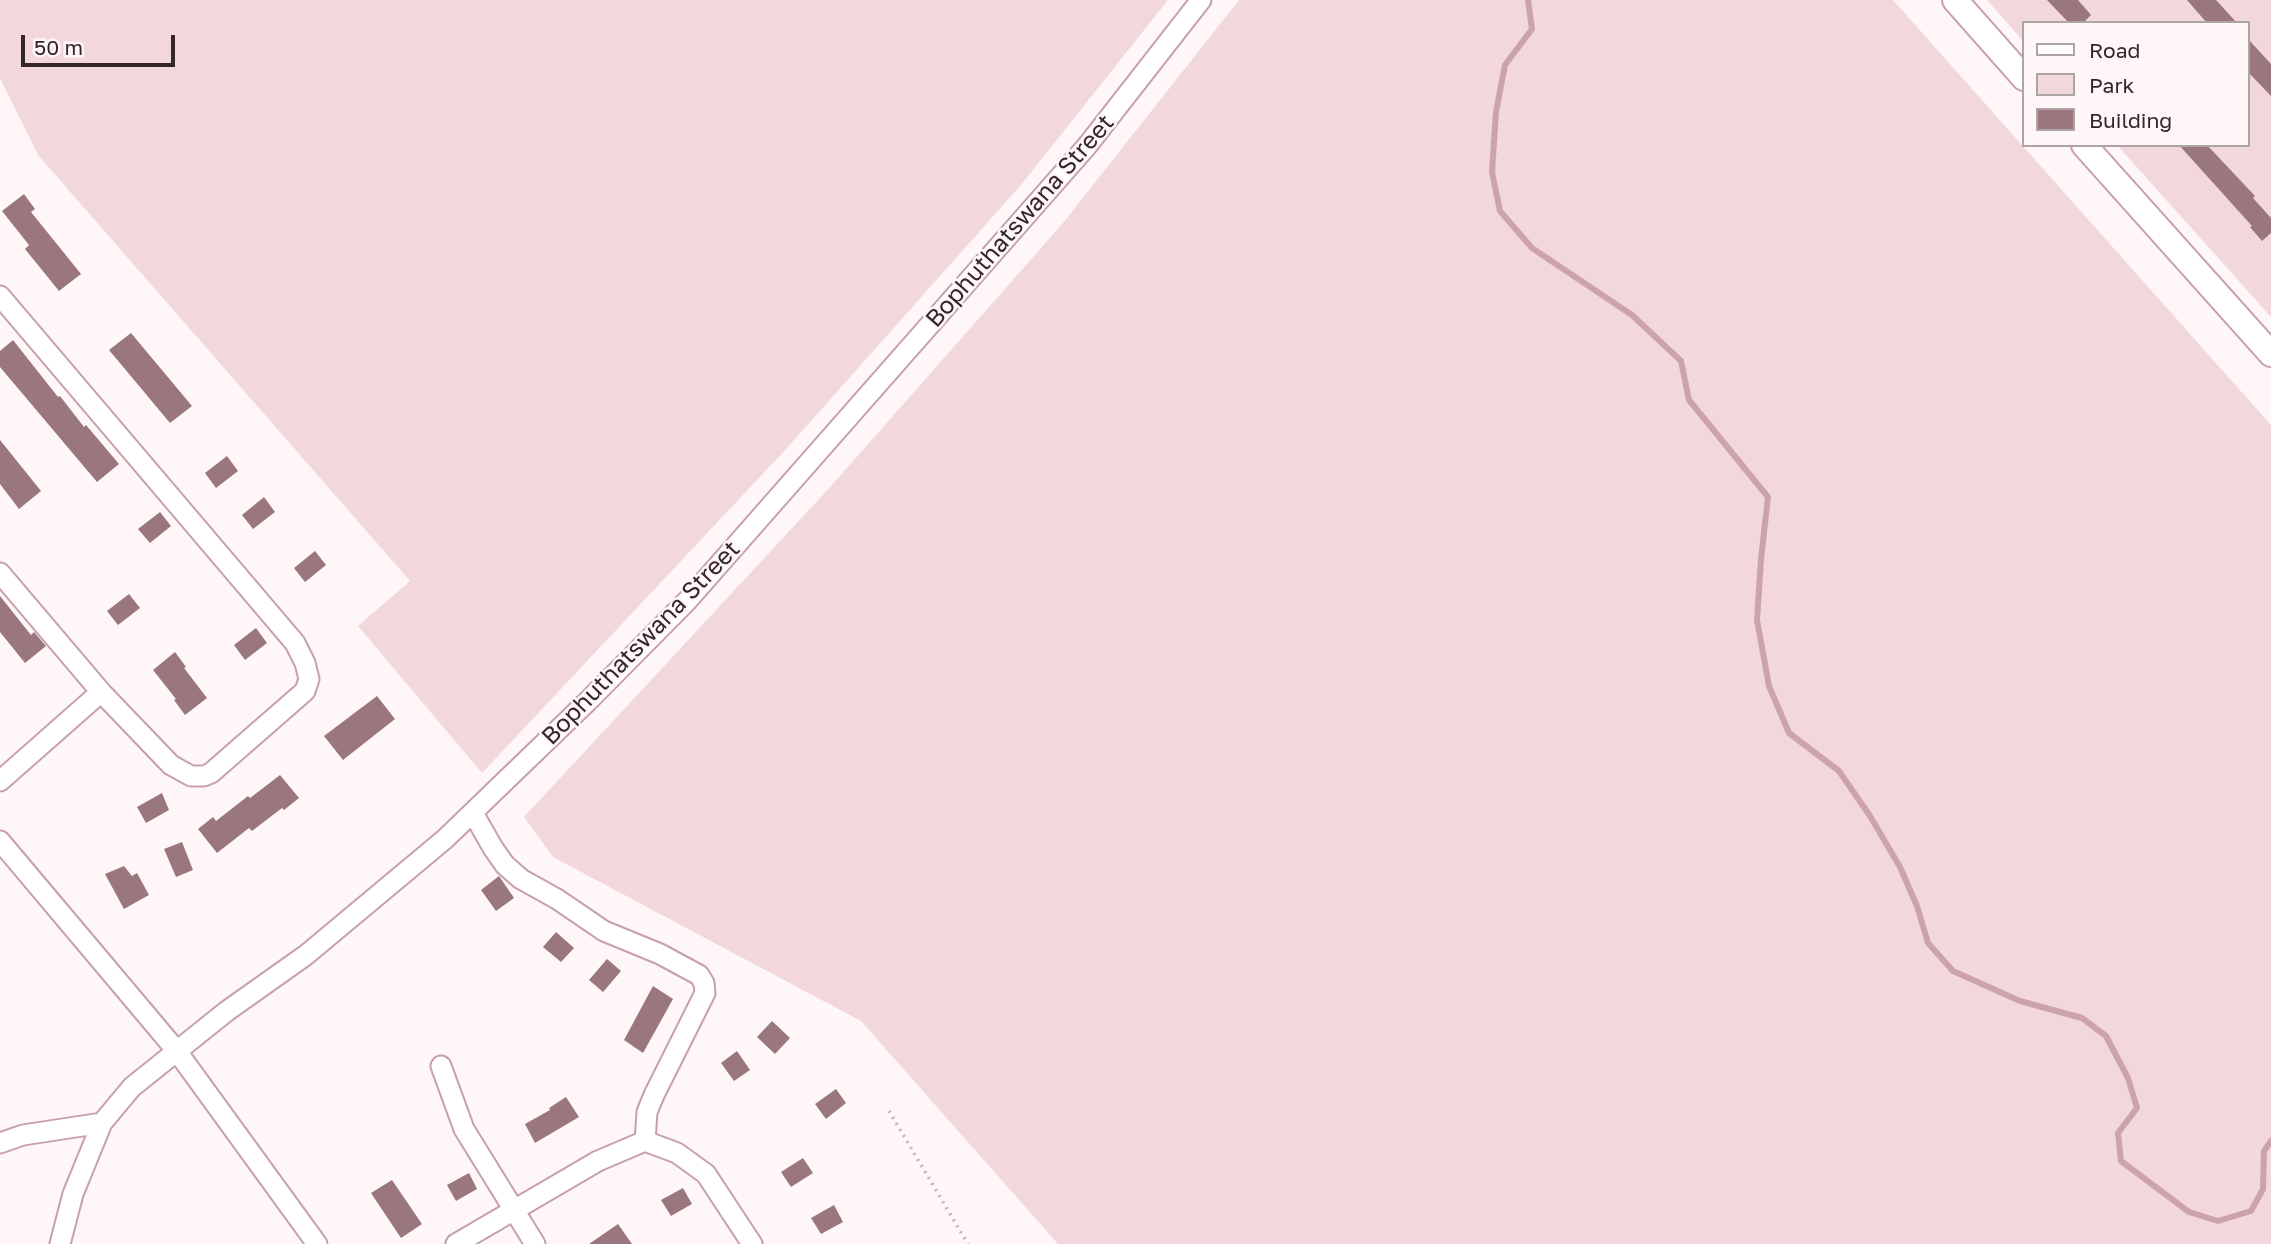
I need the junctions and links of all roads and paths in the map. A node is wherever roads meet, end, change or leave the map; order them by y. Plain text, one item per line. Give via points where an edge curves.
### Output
1 (1200, 0) edge
2 (1955, 0) edge
3 (2022, 76) edge
4 (2086, 147) edge
5 (0, 296) edge
6 (2271, 354) edge
7 (0, 573) edge
8 (101, 692) junction
9 (0, 782) edge
10 (473, 813) junction
11 (0, 841) edge
12 (176, 1051) junction
13 (441, 1066) dead end
14 (889, 1111) dead end
15 (102, 1123) junction
16 (645, 1141) junction
17 (0, 1143) edge
18 (512, 1210) junction
19 (60, 1244) edge
20 (317, 1244) edge
21 (456, 1244) edge
22 (535, 1244) edge
23 (752, 1244) edge
24 (968, 1244) edge

1 - 10 street, Bophuthatswana Street via 1087,146 687,601
2 - 3 street
4 - 6 street
5 - 8 street via 295,643 309,679 299,697 211,773 198,777 171,765
7 - 8 street
8 - 9 street
10 - 12 street, Bophuthatswana Street via 306,955
10 - 16 street via 505,865 521,879 604,931 699,975 704,984 705,993 653,1095
11 - 12 street
12 - 15 street, Bophuthatswana Street via 132,1087
12 - 20 street
13 - 18 street via 464,1129
14 - 24 path
15 - 17 street
15 - 19 street, Bophuthatswana Street via 73,1194
16 - 18 street via 598,1161
16 - 23 street via 677,1153 706,1174
18 - 21 street
18 - 22 street

